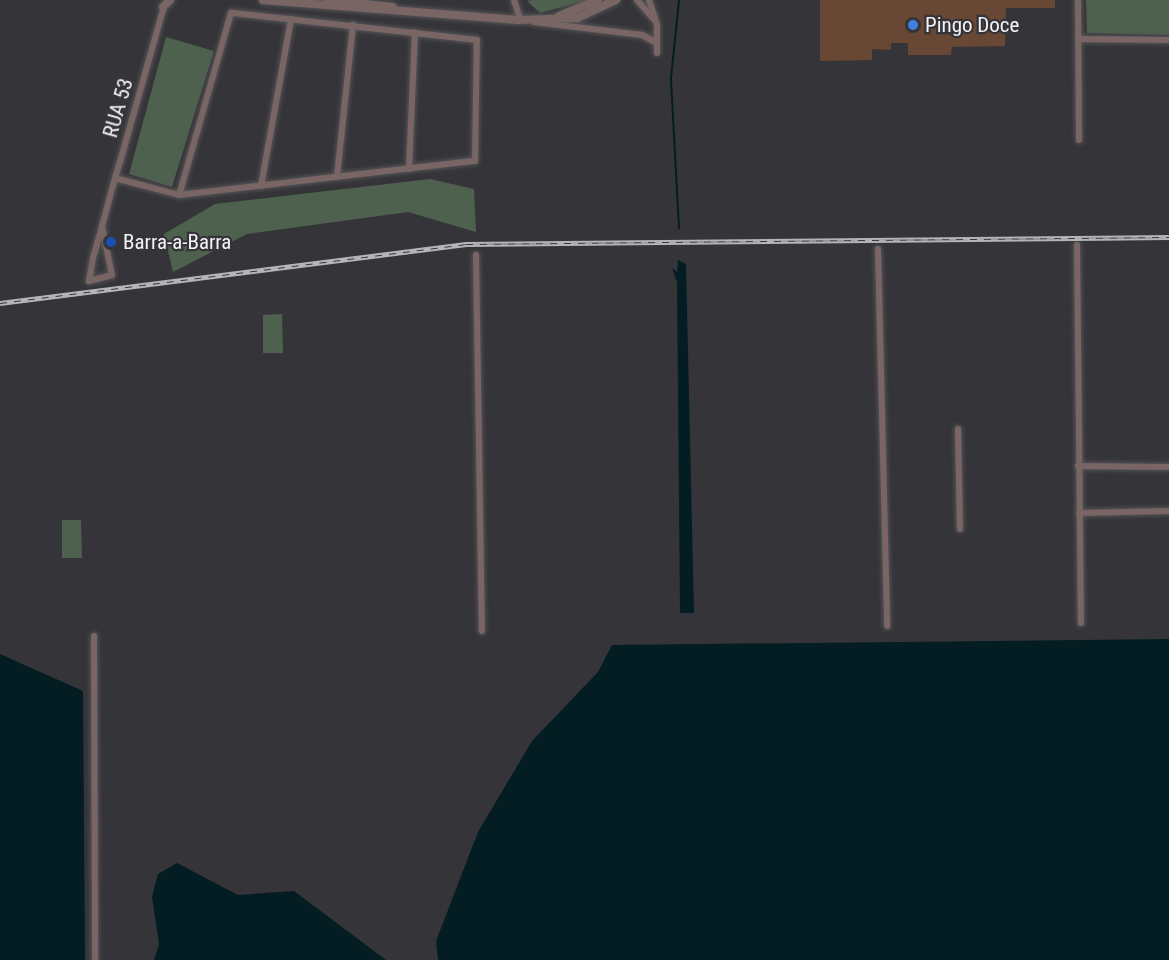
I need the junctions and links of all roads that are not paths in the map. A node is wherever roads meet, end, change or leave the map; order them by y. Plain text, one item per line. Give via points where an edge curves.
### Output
1 (170, 0) edge
2 (263, 0) edge
3 (327, 0) edge
4 (514, 0) edge
5 (598, 0) edge
6 (616, 0) edge
7 (637, 0) edge
8 (649, 0) edge
9 (1078, 0) edge
10 (164, 4) edge
11 (477, 18) junction
12 (291, 19) junction
13 (547, 19) junction
14 (518, 20) junction
15 (353, 25) junction
16 (657, 25) junction
17 (415, 32) junction
18 (1078, 39) junction
19 (1169, 40) edge
20 (657, 43) junction
21 (657, 53) dead end
22 (1079, 140) dead end
23 (409, 169) junction
24 (337, 177) junction
25 (116, 178) junction
26 (261, 186) junction
27 (179, 195) junction
28 (102, 226) junction
29 (1077, 246) dead end
30 (878, 249) dead end
31 (476, 255) dead end
32 (958, 429) dead end
33 (1078, 466) junction
34 (1169, 467) edge
35 (1169, 511) edge
36 (1079, 513) junction
37 (960, 529) dead end
38 (1081, 623) dead end
39 (887, 626) dead end
40 (482, 631) dead end
41 (94, 636) dead end
42 (95, 960) edge

1 - 10 street
2 - 11 street
3 - 11 street
4 - 14 street
5 - 13 street
6 - 13 street via 586,16
7 - 16 street
8 - 16 street
9 - 18 street
10 - 25 street, RUA 53
11 - 14 street
12 - 15 street
12 - 26 street
12 - 27 street via 231,13
13 - 14 street
14 - 20 street via 642,35
15 - 17 street
15 - 24 street
16 - 20 street
17 - 23 street
17 - 23 street via 477,40 475,161
18 - 19 street
18 - 22 street
20 - 21 street
23 - 24 street
24 - 26 street
25 - 27 street
25 - 28 street, RUA 53
26 - 27 street
28 - 28 street, RUA 53 via 112,275 89,281 93,258
29 - 33 street
30 - 39 street
31 - 40 street
32 - 37 street
33 - 34 street
33 - 36 street
35 - 36 street
36 - 38 street
41 - 42 street

